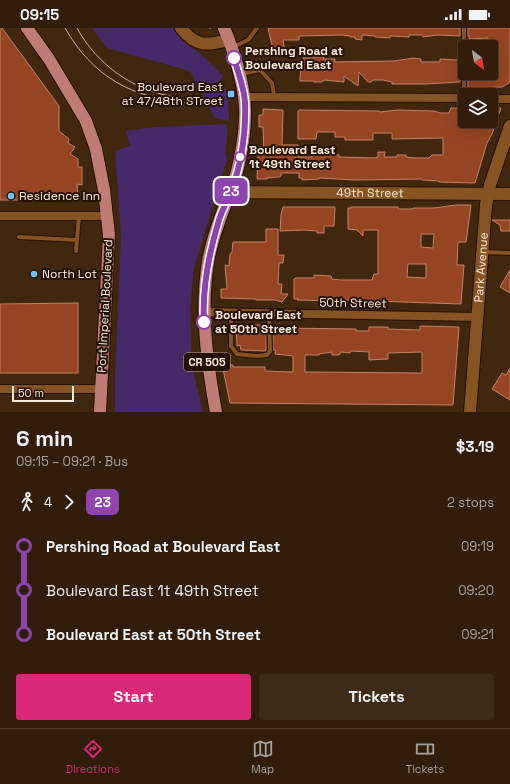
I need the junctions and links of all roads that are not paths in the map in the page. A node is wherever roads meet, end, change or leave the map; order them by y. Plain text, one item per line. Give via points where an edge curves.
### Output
1 (27, 28) edge
2 (181, 28) edge
3 (224, 28) edge
4 (257, 28) edge
5 (464, 28) edge
6 (230, 44) junction
7 (239, 75) junction
8 (464, 88) edge
9 (274, 96) junction
10 (244, 97) junction
11 (458, 98) edge
12 (498, 99) edge
13 (510, 99) edge
14 (510, 126) edge
15 (230, 192) junction
16 (488, 194) junction
17 (510, 194) edge
18 (0, 216) edge
19 (80, 216) junction
20 (108, 216) junction
21 (19, 238) dead end
22 (77, 240) junction
23 (76, 251) dead end
24 (482, 252) junction
25 (510, 253) edge
26 (204, 312) junction
27 (231, 312) junction
28 (269, 313) junction
29 (477, 317) junction
30 (0, 389) edge
31 (101, 389) junction
32 (100, 412) edge
33 (216, 412) edge
34 (470, 412) edge

1 - 20 main road, Port Imperial Boulevard via 86,121 96,149
2 - 6 street via 199,44
3 - 6 main road, CR 505
4 - 6 lane via 248,40
5 - 8 lane
6 - 7 main road, CR 505
7 - 9 lane via 260,70 272,83
7 - 10 main road, CR 505
9 - 10 street
9 - 11 street
10 - 15 main road, CR 505 via 244,134 239,164
12 - 13 street
14 - 16 street, Park Avenue
15 - 16 street, 49th Street
15 - 26 main road, CR 505 via 219,219 208,261
16 - 17 street, 49th Street
16 - 24 street, Park Avenue
18 - 19 street
19 - 20 street
19 - 22 lane
20 - 31 main road, Port Imperial Boulevard via 108,282
21 - 22 lane
22 - 23 lane
24 - 25 lane
24 - 29 street, Park Avenue
26 - 27 street, 50th Street
26 - 33 main road, CR 505 via 207,365
27 - 28 street, 50th Street
27 - 28 lane via 231,346 237,354 257,356 267,355 270,351
28 - 29 street, 50th Street
29 - 34 street, Park Avenue
30 - 31 street
31 - 32 main road, Port Imperial Boulevard

